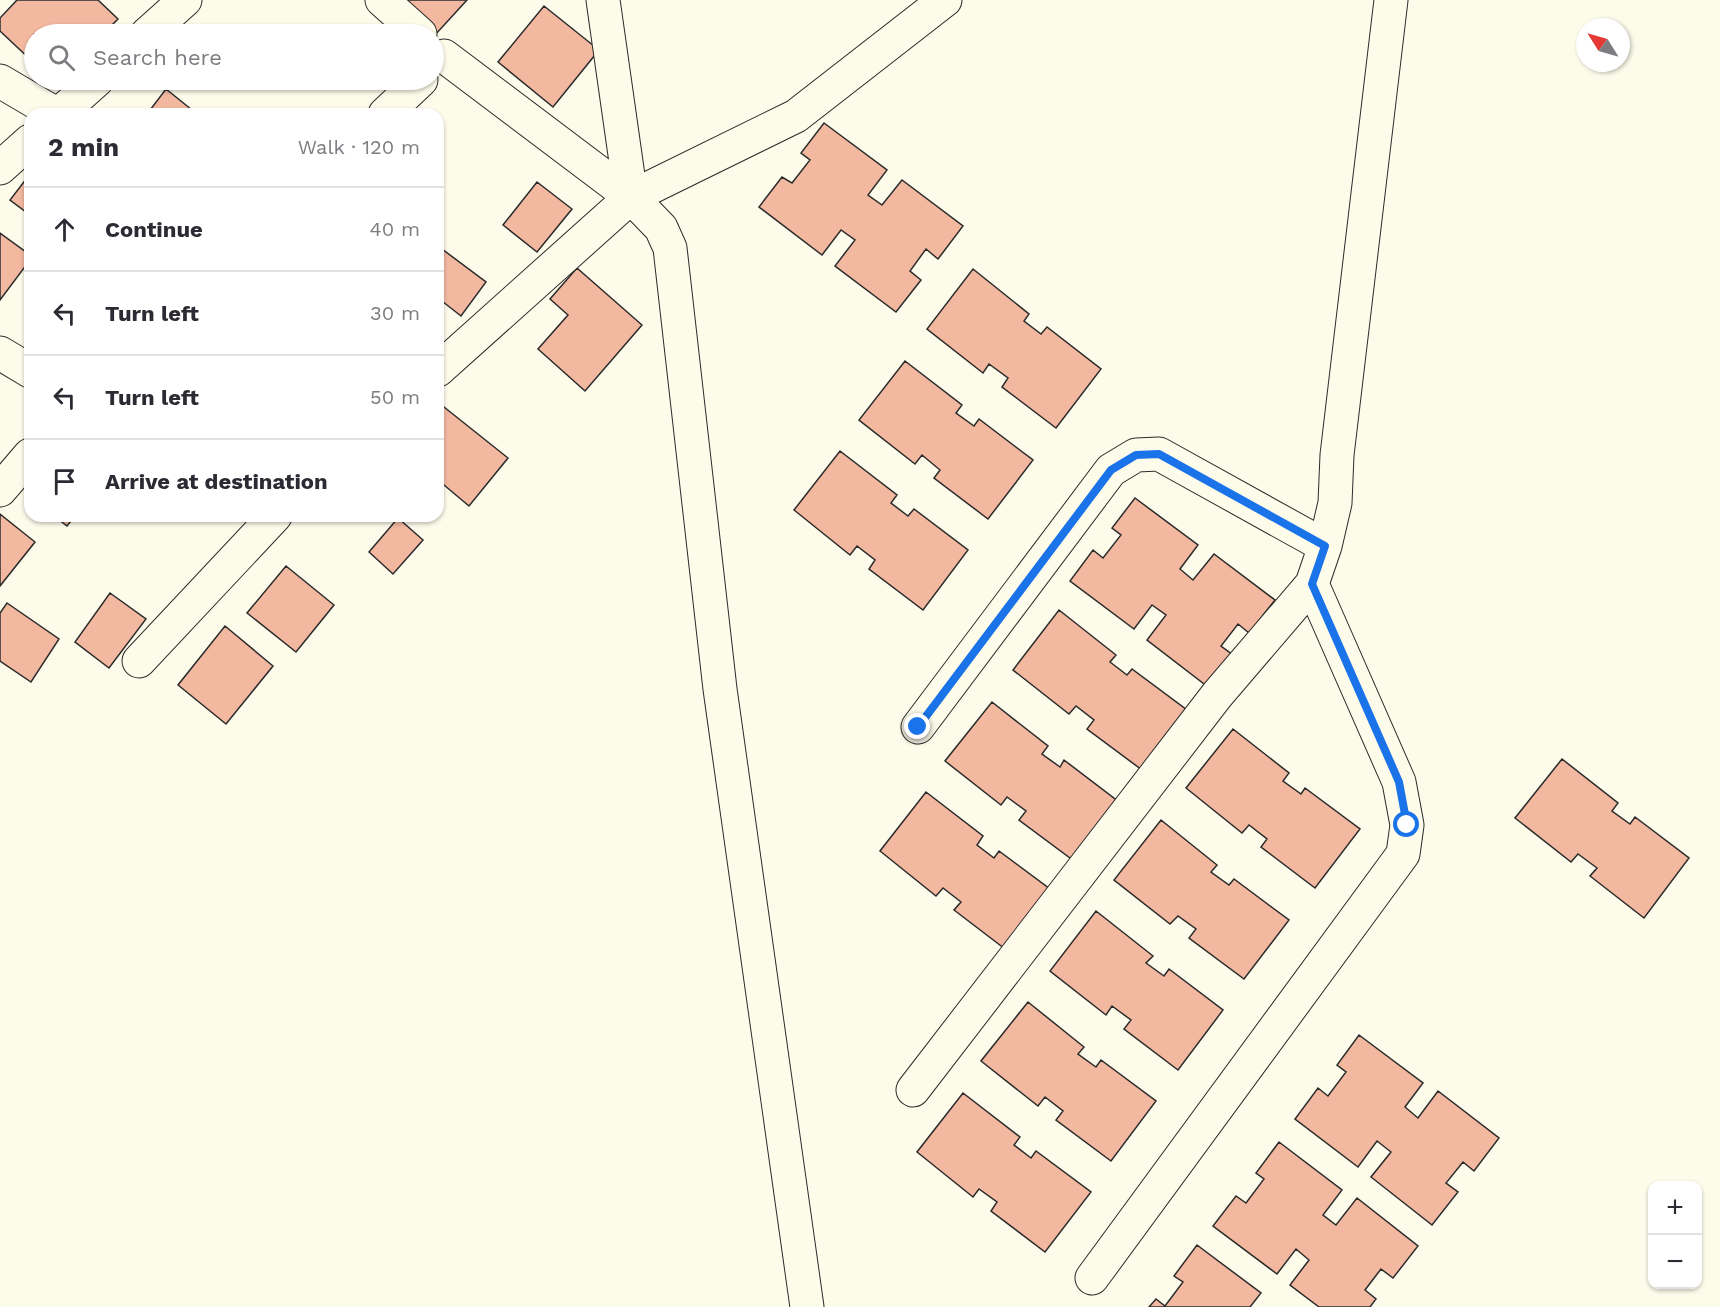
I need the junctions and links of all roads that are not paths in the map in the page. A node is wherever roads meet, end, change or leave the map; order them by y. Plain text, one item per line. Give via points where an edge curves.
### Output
1 (185, 0) edge
2 (382, 0) edge
3 (603, 0) edge
4 (945, 0) edge
5 (1391, 0) edge
6 (158, 24) edge
7 (409, 24) edge
8 (444, 62) edge
9 (0, 81) edge
10 (86, 90) edge
11 (410, 90) edge
12 (47, 108) edge
13 (65, 108) edge
14 (391, 108) edge
15 (24, 146) edge
16 (0, 168) edge
17 (631, 197) junction
18 (0, 354) edge
19 (444, 356) edge
20 (24, 368) edge
21 (24, 462) edge
22 (0, 490) edge
23 (261, 522) edge
24 (1325, 546) junction
25 (1312, 584) junction
26 (139, 660) dead end
27 (918, 727) dead end
28 (913, 1090) dead end
29 (1092, 1278) dead end
30 (807, 1307) edge

1 - 6 street
2 - 7 street
3 - 17 street
4 - 17 street via 796,116
5 - 24 street via 1337,455 1335,503
8 - 17 street
9 - 12 street
10 - 13 street
11 - 14 street
15 - 16 street
17 - 19 street
17 - 30 street via 661,228 670,248 720,690
18 - 20 street
21 - 22 street
23 - 26 street
24 - 25 street
24 - 27 street via 1159,454 1136,455 1111,470
25 - 28 street via 1217,695
25 - 29 street via 1399,782 1407,825 1403,854

